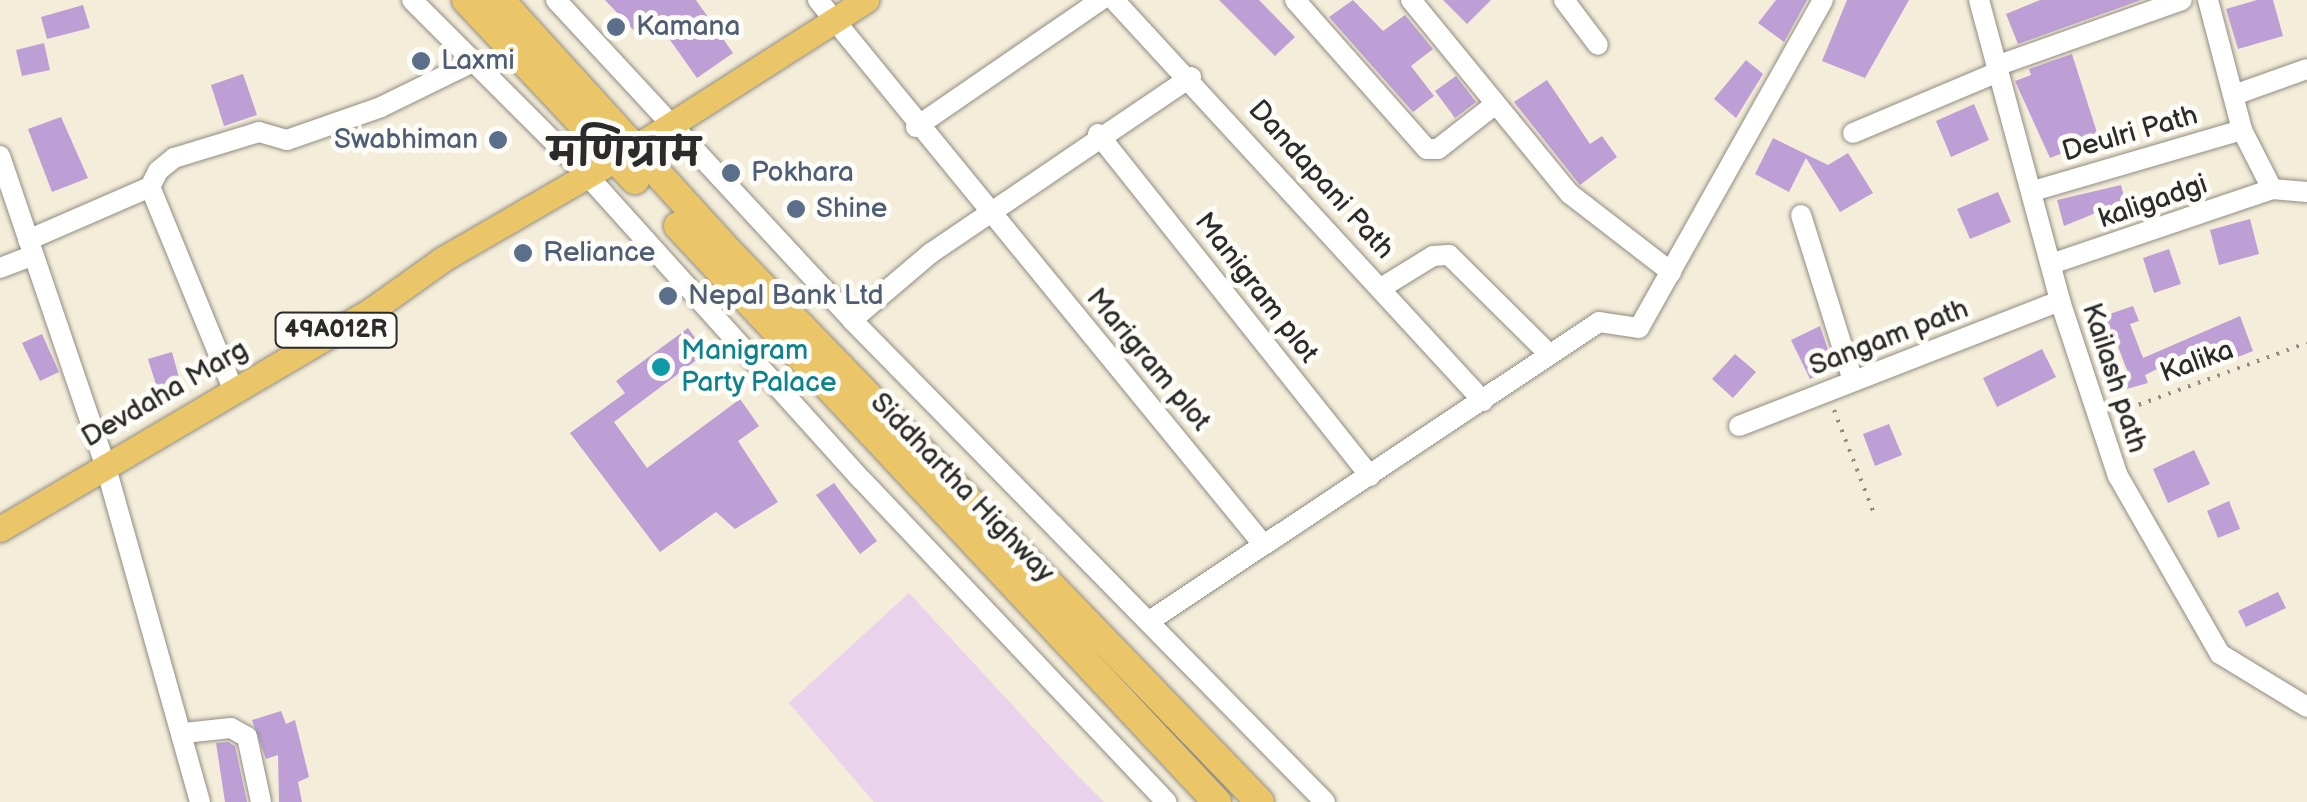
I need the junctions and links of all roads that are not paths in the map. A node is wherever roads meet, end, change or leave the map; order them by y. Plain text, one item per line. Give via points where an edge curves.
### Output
1 (412, 0) edge
2 (466, 0) edge
3 (500, 0) edge
4 (556, 0) edge
5 (866, 0) edge
6 (1101, 0) edge
7 (1114, 0) edge
8 (1295, 0) edge
9 (1410, 0) edge
10 (1564, 0) edge
11 (1823, 0) edge
12 (1979, 0) edge
13 (2182, 0) edge
14 (2208, 0) edge
15 (826, 10) edge
16 (1598, 45) dead end
17 (471, 63) junction
18 (1997, 69) junction
19 (2307, 69) edge
20 (1190, 76) junction
21 (2234, 95) junction
22 (1494, 106) junction
23 (670, 127) junction
24 (916, 127) junction
25 (2242, 130) junction
26 (1853, 132) dead end
27 (1098, 134) junction
28 (624, 154) junction
29 (0, 156) edge
30 (586, 174) junction
31 (150, 188) junction
32 (2272, 189) junction
33 (2032, 191) junction
34 (2307, 192) edge
35 (995, 210) junction
36 (1802, 215) dead end
37 (30, 248) junction
38 (2051, 264) junction
39 (0, 268) edge
40 (1671, 272) junction
41 (1381, 288) junction
42 (2060, 301) junction
43 (852, 320) junction
44 (1548, 354) junction
45 (1854, 381) junction
46 (233, 389) junction
47 (1483, 400) junction
48 (1738, 426) dead end
49 (105, 464) junction
50 (1370, 476) junction
51 (0, 529) edge
52 (1262, 544) junction
53 (1150, 620) junction
54 (2307, 706) edge
55 (184, 733) junction
56 (200, 802) edge
57 (261, 802) edge
58 (1166, 802) edge
59 (1217, 802) edge
60 (1260, 802) edge
61 (1325, 802) edge

1 - 17 street
2 - 28 highway, Siddhartha Highway
3 - 28 highway, Siddhartha Highway
4 - 23 street
5 - 15 main road, 49A012R
6 - 24 street
7 - 20 street, Dandapani Path
8 - 22 street via 1427,149 1438,149
9 - 22 street
10 - 16 street
11 - 40 street
12 - 18 street, Kailash path
13 - 18 street
14 - 21 street
15 - 23 main road, 49A012R
15 - 24 street, Marigram plot
17 - 30 street
17 - 31 street via 382,107 287,140 259,132 174,158
18 - 26 street
18 - 33 street, Kailash path
19 - 21 street
20 - 27 street
20 - 41 street, Dandapani Path
21 - 25 street
22 - 40 street via 1592,215
23 - 28 main road, Devdaha Marg / 49A012R
23 - 43 street
24 - 35 street, Marigram plot
25 - 32 street
25 - 33 street, Deulri Path
27 - 35 street
27 - 50 street, Manigram plot
28 - 30 main road, Devdaha Marg / 49A012R
28 - 59 highway, Siddhartha Highway
28 - 60 highway, Siddhartha Highway
29 - 37 street
30 - 46 main road, Devdaha Marg / 49A012R
30 - 58 street
31 - 37 street
31 - 46 street
32 - 34 street
32 - 38 street, kaligadgi
33 - 38 street, Kailash path
35 - 43 street
35 - 52 street, Marigram plot
36 - 45 street
37 - 39 street
37 - 49 street
38 - 42 street, Kailash path
40 - 44 street via 1639,328 1599,322
41 - 44 street via 1433,256 1449,256
41 - 47 street, Dandapani Path
42 - 45 street, Sangam path
42 - 54 street, Kailash path via 2126,494 2220,654
43 - 53 street
44 - 47 street
45 - 48 street, Sangam path
46 - 49 main road, Devdaha Marg / 49A012R
47 - 50 street
49 - 51 main road, Devdaha Marg / 49A012R
49 - 55 street
50 - 52 street
52 - 53 street
53 - 61 street
55 - 56 street
55 - 57 street via 231,728 247,737

